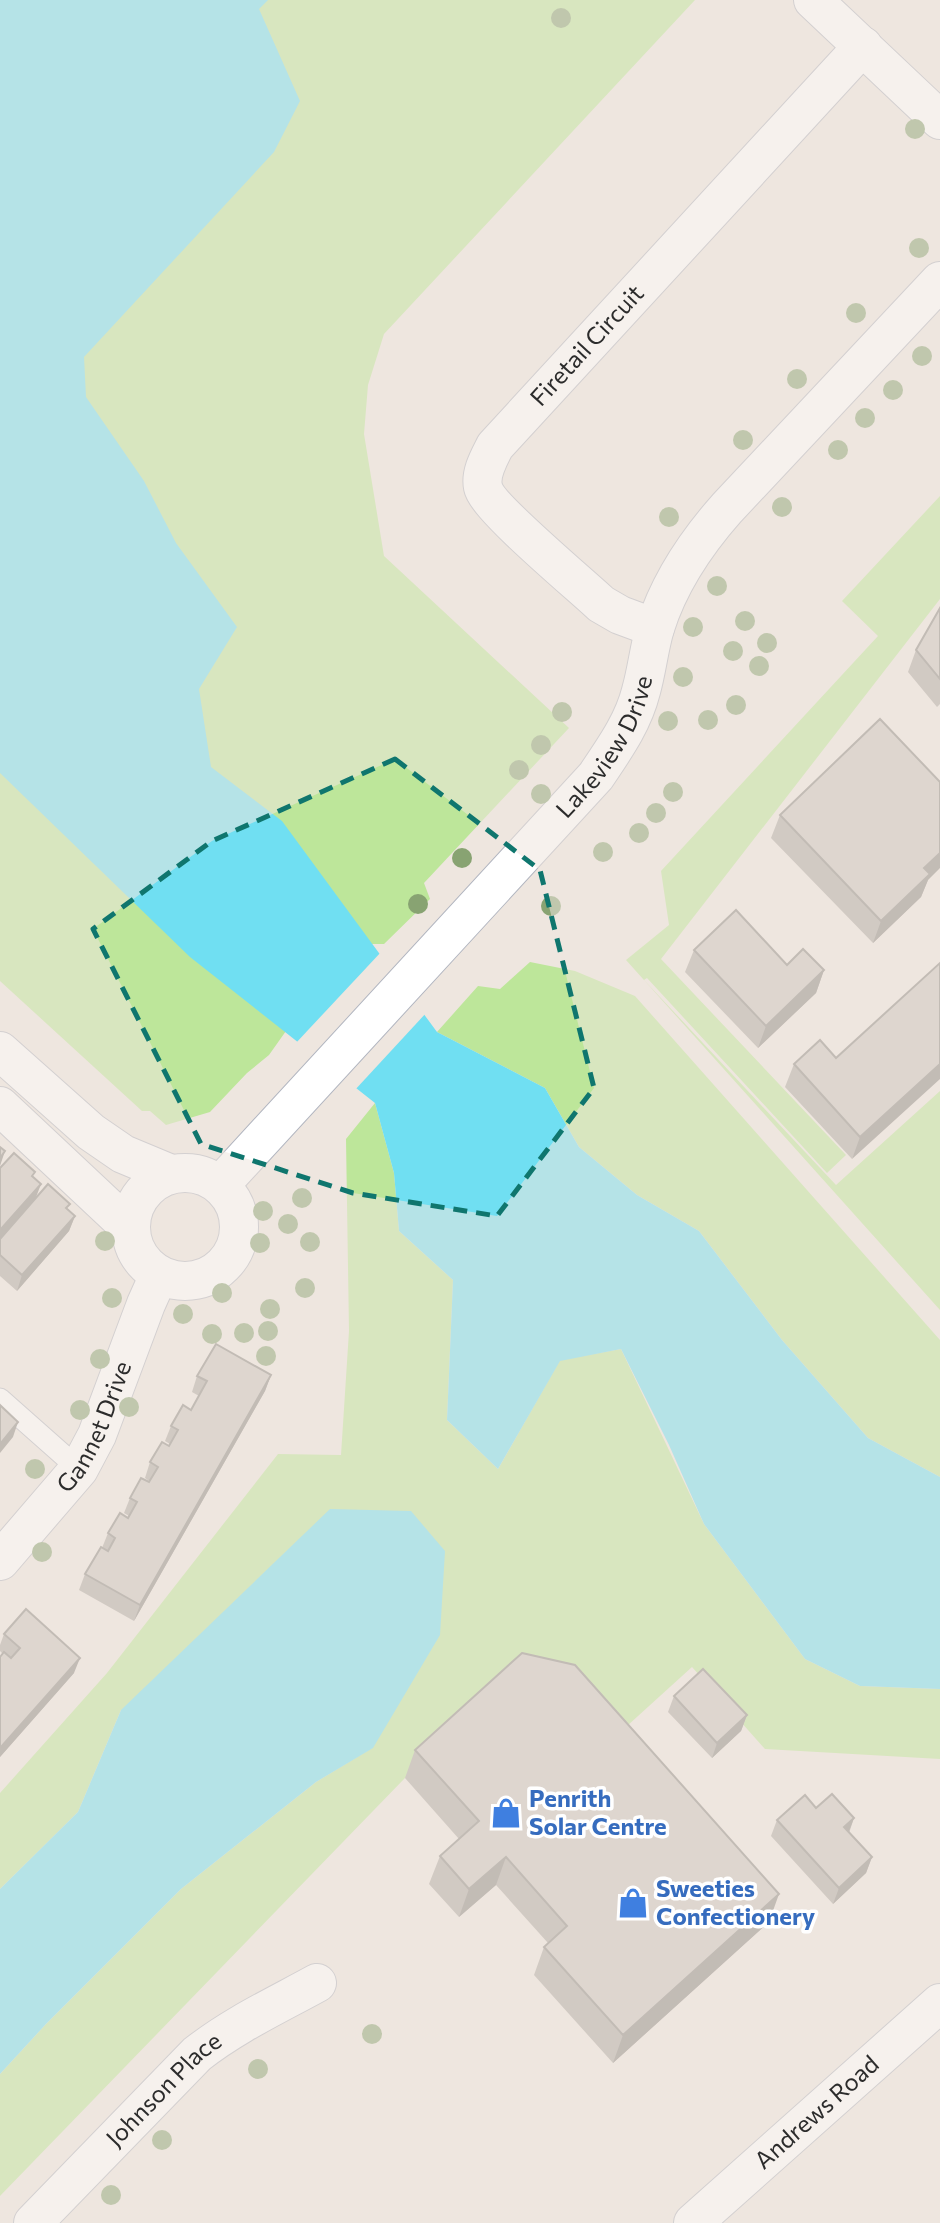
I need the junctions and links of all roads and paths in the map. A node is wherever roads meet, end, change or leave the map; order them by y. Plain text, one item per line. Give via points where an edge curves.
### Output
1 (813, 0) edge
2 (863, 46) junction
3 (940, 120) edge
4 (940, 281) edge
5 (655, 628) junction
6 (0, 1051) edge
7 (0, 1107) edge
8 (172, 1174) junction
9 (222, 1184) junction
10 (130, 1228) junction
11 (159, 1275) junction
12 (0, 1399) edge
13 (79, 1469) junction
14 (0, 1561) edge
15 (317, 1983) dead end
16 (940, 2003) edge
17 (33, 2223) edge
18 (693, 2223) edge

1 - 2 street
2 - 3 street
2 - 5 street, Firetail Circuit via 554,380 495,446 488,460 483,488 498,509 601,604
4 - 5 street, Lakeview Drive via 707,530 672,587
5 - 9 street, Lakeview Drive via 630,722 596,776
6 - 8 street via 91,1132 123,1154
7 - 10 street
8 - 9 street via 190,1172
8 - 10 street via 155,1181 142,1194
9 - 11 street via 233,1199 240,1229 230,1258 219,1270 198,1279
10 - 11 street via 134,1247
11 - 13 street, Gannet Drive via 97,1435
12 - 13 lane
13 - 14 street, Gannet Drive
15 - 17 street, Johnson Place via 247,2019 197,2054
16 - 18 street, Andrews Road

